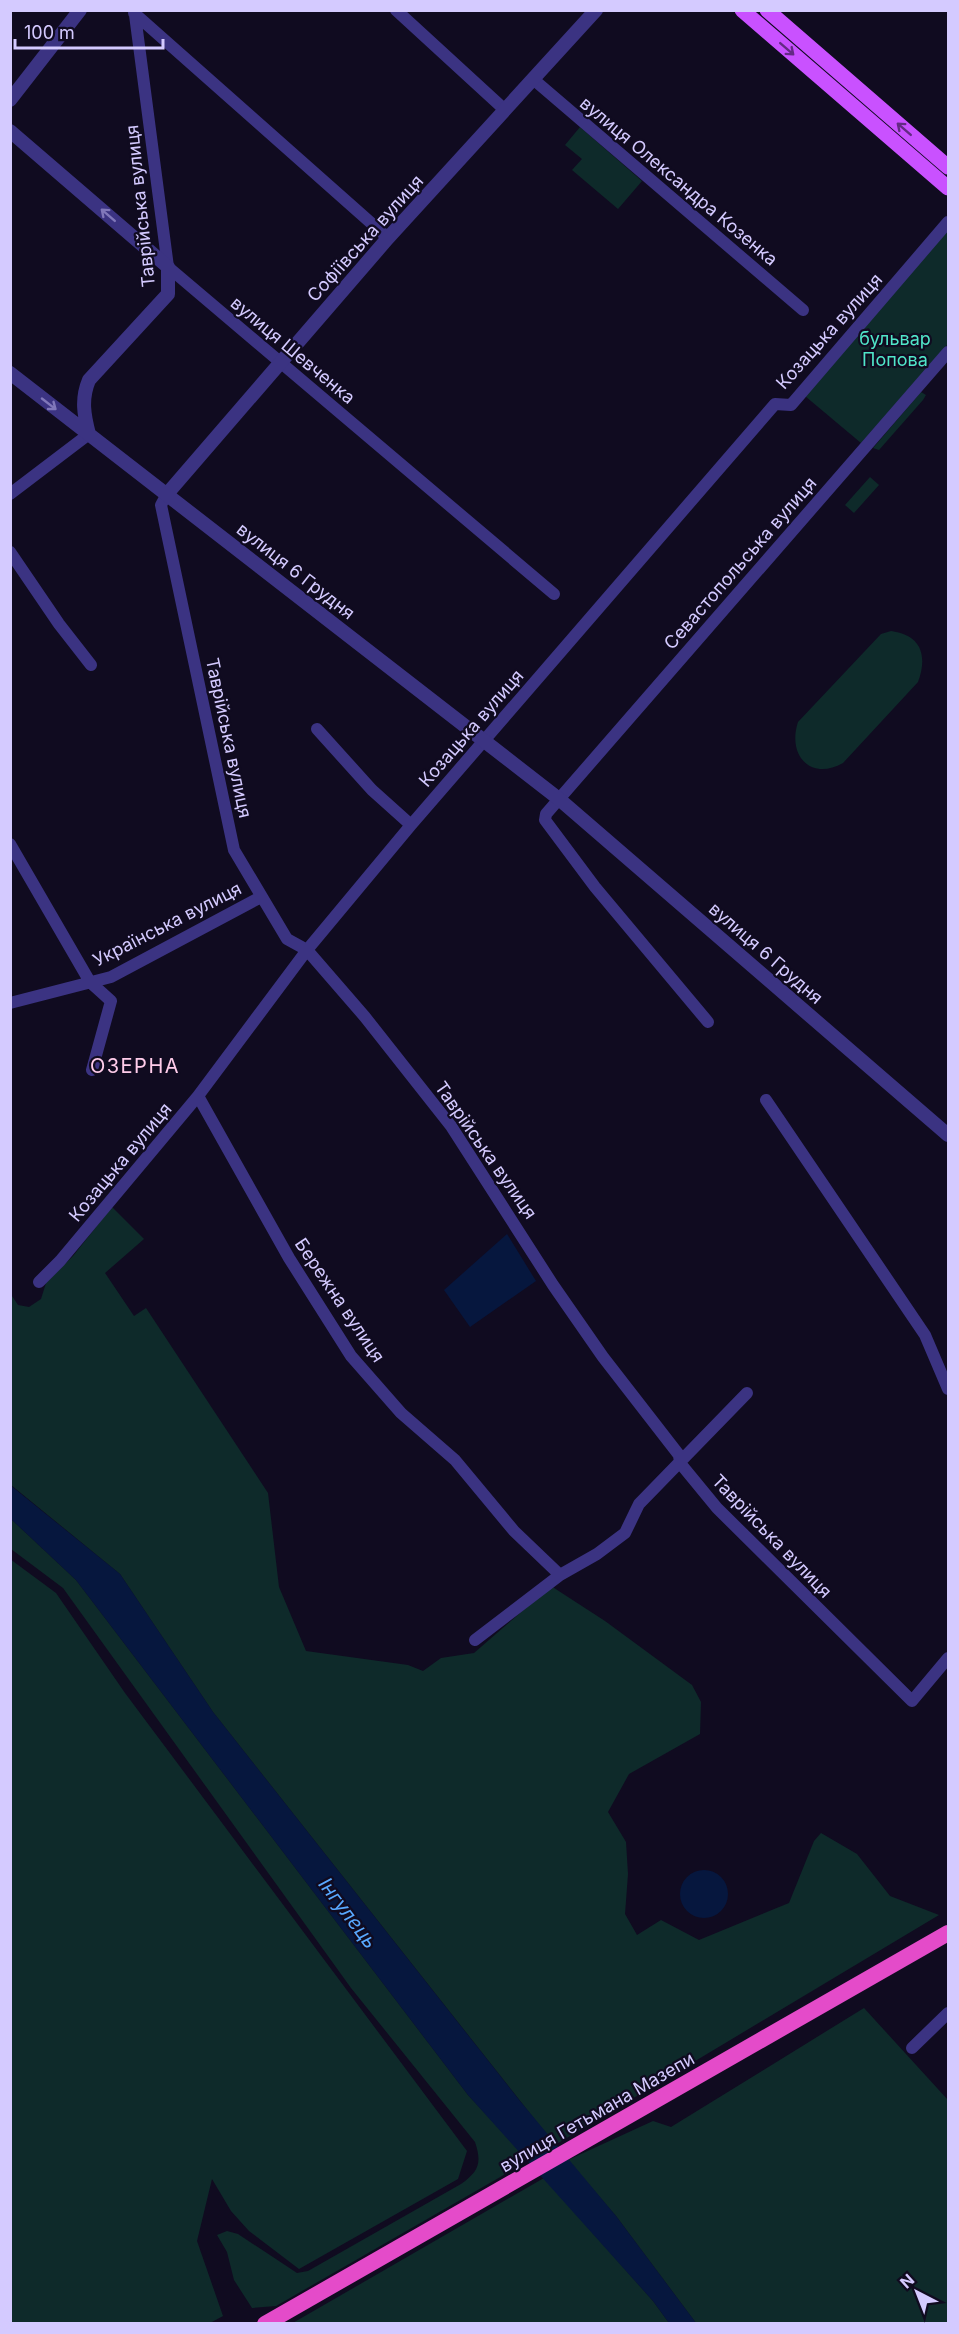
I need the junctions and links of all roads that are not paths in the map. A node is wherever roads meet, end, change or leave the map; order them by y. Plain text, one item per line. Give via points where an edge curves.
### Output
1 (80, 10) edge
2 (396, 10) edge
3 (596, 10) edge
4 (742, 10) edge
5 (766, 10) edge
6 (133, 13) edge
7 (533, 80) junction
8 (10, 100) edge
9 (505, 110) junction
10 (10, 131) edge
11 (947, 161) edge
12 (948, 188) edge
13 (948, 222) edge
14 (388, 238) junction
15 (168, 267) junction
16 (803, 309) dead end
17 (948, 352) edge
18 (280, 362) junction
19 (10, 373) edge
20 (89, 434) junction
21 (10, 494) edge
22 (167, 494) junction
23 (10, 552) edge
24 (554, 594) dead end
25 (91, 665) dead end
26 (317, 729) dead end
27 (485, 740) junction
28 (559, 799) junction
29 (411, 825) junction
30 (10, 844) edge
31 (261, 897) junction
32 (307, 950) junction
33 (90, 982) junction
34 (10, 1003) edge
35 (708, 1022) dead end
36 (93, 1070) dead end
37 (198, 1096) junction
38 (766, 1100) dead end
39 (948, 1135) edge
40 (39, 1282) dead end
41 (948, 1389) edge
42 (747, 1393) dead end
43 (680, 1463) junction
44 (560, 1575) junction
45 (475, 1640) dead end
46 (948, 1658) edge
47 (948, 1933) edge
48 (948, 2013) edge
49 (912, 2048) dead end
50 (265, 2324) edge

1 - 8 street
2 - 9 street
3 - 7 street, Софіївська вулиця
4 -> 12 main road
11 -> 5 main road
6 - 14 street
6 - 15 street, Таврійська вулиця
7 - 9 street, Софіївська вулиця
7 - 16 street, вулиця Олександра Козенка
9 - 14 street, Софіївська вулиця
15 -> 10 street, вулиця Шевченка
13 - 27 street, Козацька вулиця via 791,405 775,404
14 - 18 street, Софіївська вулиця
15 - 18 street, вулиця Шевченка
15 - 20 street, Таврійська вулиця via 168,294 89,380 83,410
17 - 28 street, Севастопольська вулиця
18 - 22 street, Софіївська вулиця
18 - 24 street, вулиця Шевченка
19 -> 20 street, вулиця 6 Грудня
20 - 21 street
20 - 22 street, вулиця 6 Грудня
22 - 27 street, вулиця 6 Грудня
22 - 31 street, Таврійська вулиця via 161,505 234,850
23 - 25 street
26 - 29 street via 372,790
27 - 28 street, вулиця 6 Грудня
27 - 29 street, Козацька вулиця
28 - 35 street via 545,820 595,887
28 - 39 street, вулиця 6 Грудня
29 - 32 street, Козацька вулиця
30 - 33 street
31 - 32 street, Таврійська вулиця via 286,939
31 - 33 street, Українська вулиця via 111,977
32 - 37 street, Козацька вулиця
32 - 43 street, Таврійська вулиця via 451,1126 553,1285 679,1455
33 - 34 street, Українська вулиця
33 - 36 street, Українська вулиця via 111,1001
37 - 40 street, Козацька вулиця
37 - 44 street, Бережна вулиця via 289,1258 351,1356 400,1413 455,1460 514,1531
38 - 41 street via 925,1335
42 - 43 street
43 - 44 street via 639,1504 625,1533
43 - 46 street, Таврійська вулиця via 717,1509 912,1701
44 - 45 street
47 - 50 highway, вулиця Гетьмана Мазепи
48 - 49 street

